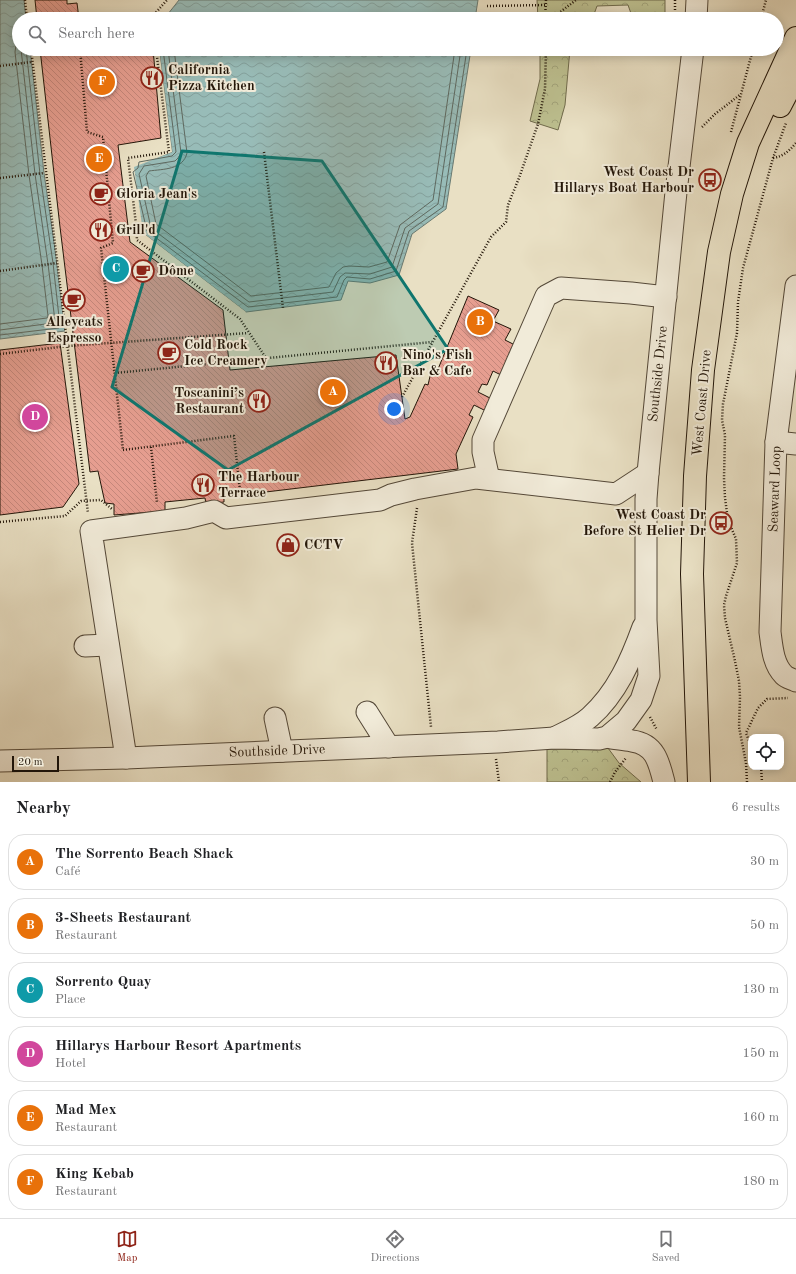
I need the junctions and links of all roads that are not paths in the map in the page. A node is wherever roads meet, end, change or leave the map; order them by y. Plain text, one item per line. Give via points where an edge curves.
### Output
1 (688, 0) edge
2 (697, 0) edge
3 (688, 12) edge
4 (696, 12) edge
5 (796, 38) edge
6 (686, 56) edge
7 (692, 56) edge
8 (796, 75) edge
9 (683, 129) junction
10 (796, 286) edge
11 (666, 297) junction
12 (786, 443) edge
13 (648, 473) junction
14 (489, 479) junction
15 (646, 620) junction
16 (108, 645) junction
17 (85, 646) dead end
18 (792, 689) edge
19 (367, 712) dead end
20 (275, 718) dead end
21 (607, 737) junction
22 (554, 738) junction
23 (389, 747) junction
24 (282, 751) junction
25 (126, 758) junction
26 (0, 761) edge
27 (664, 782) edge
28 (698, 782) edge
29 (712, 782) edge

1 - 3 street
2 - 4 street
5 - 28 main road, West Coast Drive via 748,143 732,194 719,252 704,362 695,476 692,574
6 - 9 street, Southside Drive
7 - 9 street, Southside Drive
8 - 29 main road, West Coast Drive via 771,124 751,178 735,240 712,405 704,563
9 - 11 street, Southside Drive
10 - 12 street, Seaward Loop
11 - 13 street, Southside Drive
11 - 14 street via 561,288 546,296 483,440
12 - 18 street, Seaward Loop via 770,632 774,658
13 - 14 street via 616,494
13 - 15 street, Southside Drive
14 - 16 street via 476,478 415,489 380,500 226,518 214,511 186,518 91,531
15 - 21 street, Southside Drive via 649,676 642,700 626,721
15 - 22 street, Southside Drive via 634,651 610,694 591,716
16 - 17 street
16 - 25 street
19 - 23 street
20 - 24 street
21 - 22 street, Southside Drive
21 - 27 street via 633,741 650,749 657,758
22 - 23 street, Southside Drive
23 - 24 street, Southside Drive
24 - 25 street, Southside Drive
25 - 26 street, Southside Drive

